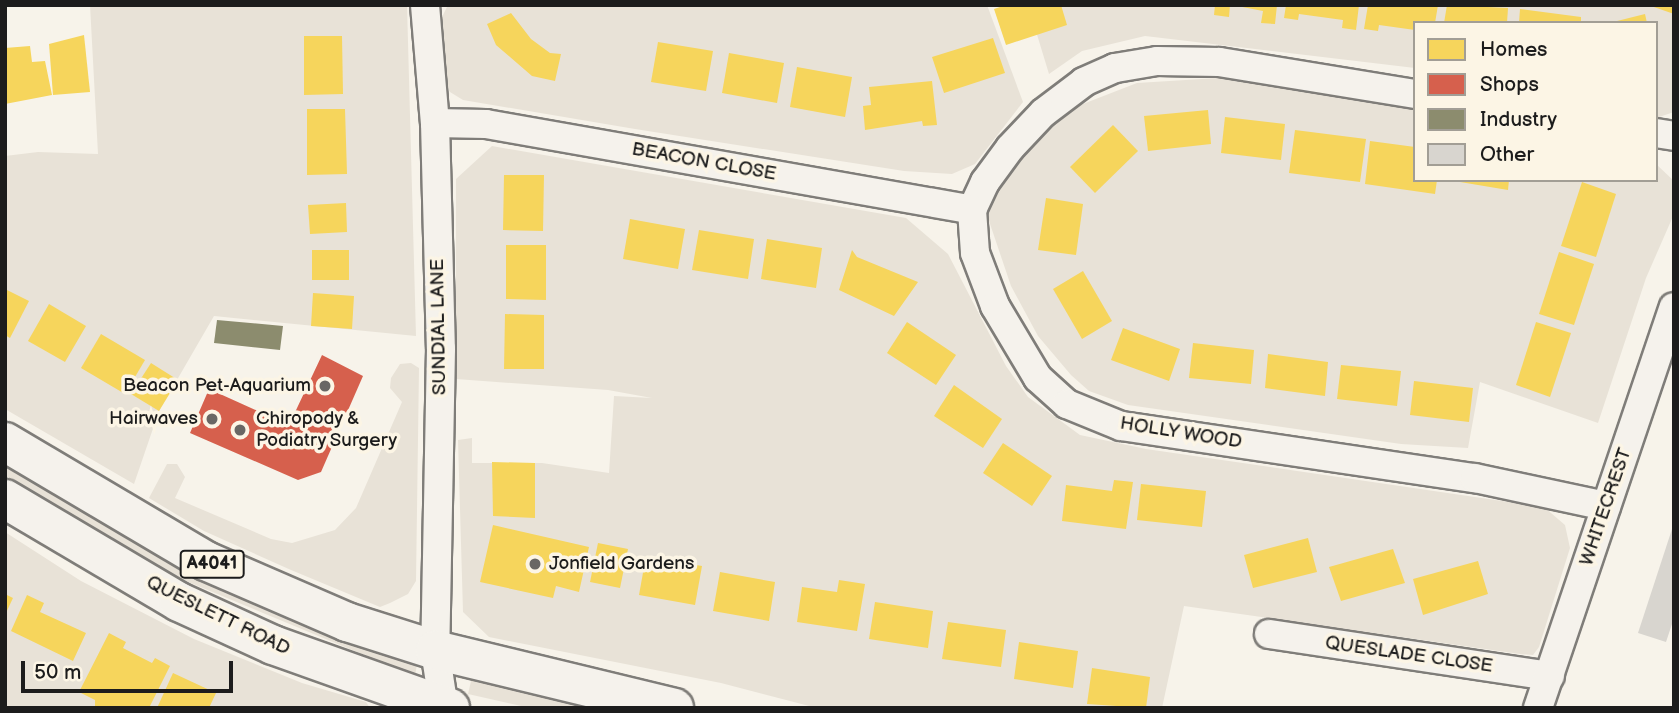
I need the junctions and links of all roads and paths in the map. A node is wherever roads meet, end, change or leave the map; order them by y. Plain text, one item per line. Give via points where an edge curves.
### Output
1 (425, 5) edge
2 (1413, 94) edge
3 (435, 123) junction
4 (972, 210) junction
5 (1674, 307) edge
6 (5, 442) edge
7 (5, 499) edge
8 (1606, 506) junction
9 (1269, 634) dead end
10 (435, 650) junction
11 (1550, 676) junction
12 (446, 707) edge
13 (674, 708) edge
14 (1538, 708) edge

1 - 3 street, SUNDIAL LANE
2 - 4 street, HOLLY WOOD via 1219,62 1157,61 1115,68 1084,82 1043,113 985,181
3 - 4 street, BEACON CLOSE via 486,124
3 - 10 street, SUNDIAL LANE via 442,349
4 - 8 street, HOLLY WOOD via 975,253 995,306 1038,379 1067,404 1121,426 1475,478
5 - 8 street, WHITECREST
6 - 10 highway, A4041 via 206,561 347,622
7 - 12 highway, QUESLETT ROAD / A4041 via 179,602 273,645
8 - 11 street, WHITECREST
9 - 11 street, QUESLADE CLOSE
10 - 12 street, QUESLETT ROAD
10 - 13 highway, A4041
11 - 14 street, WHITECREST

